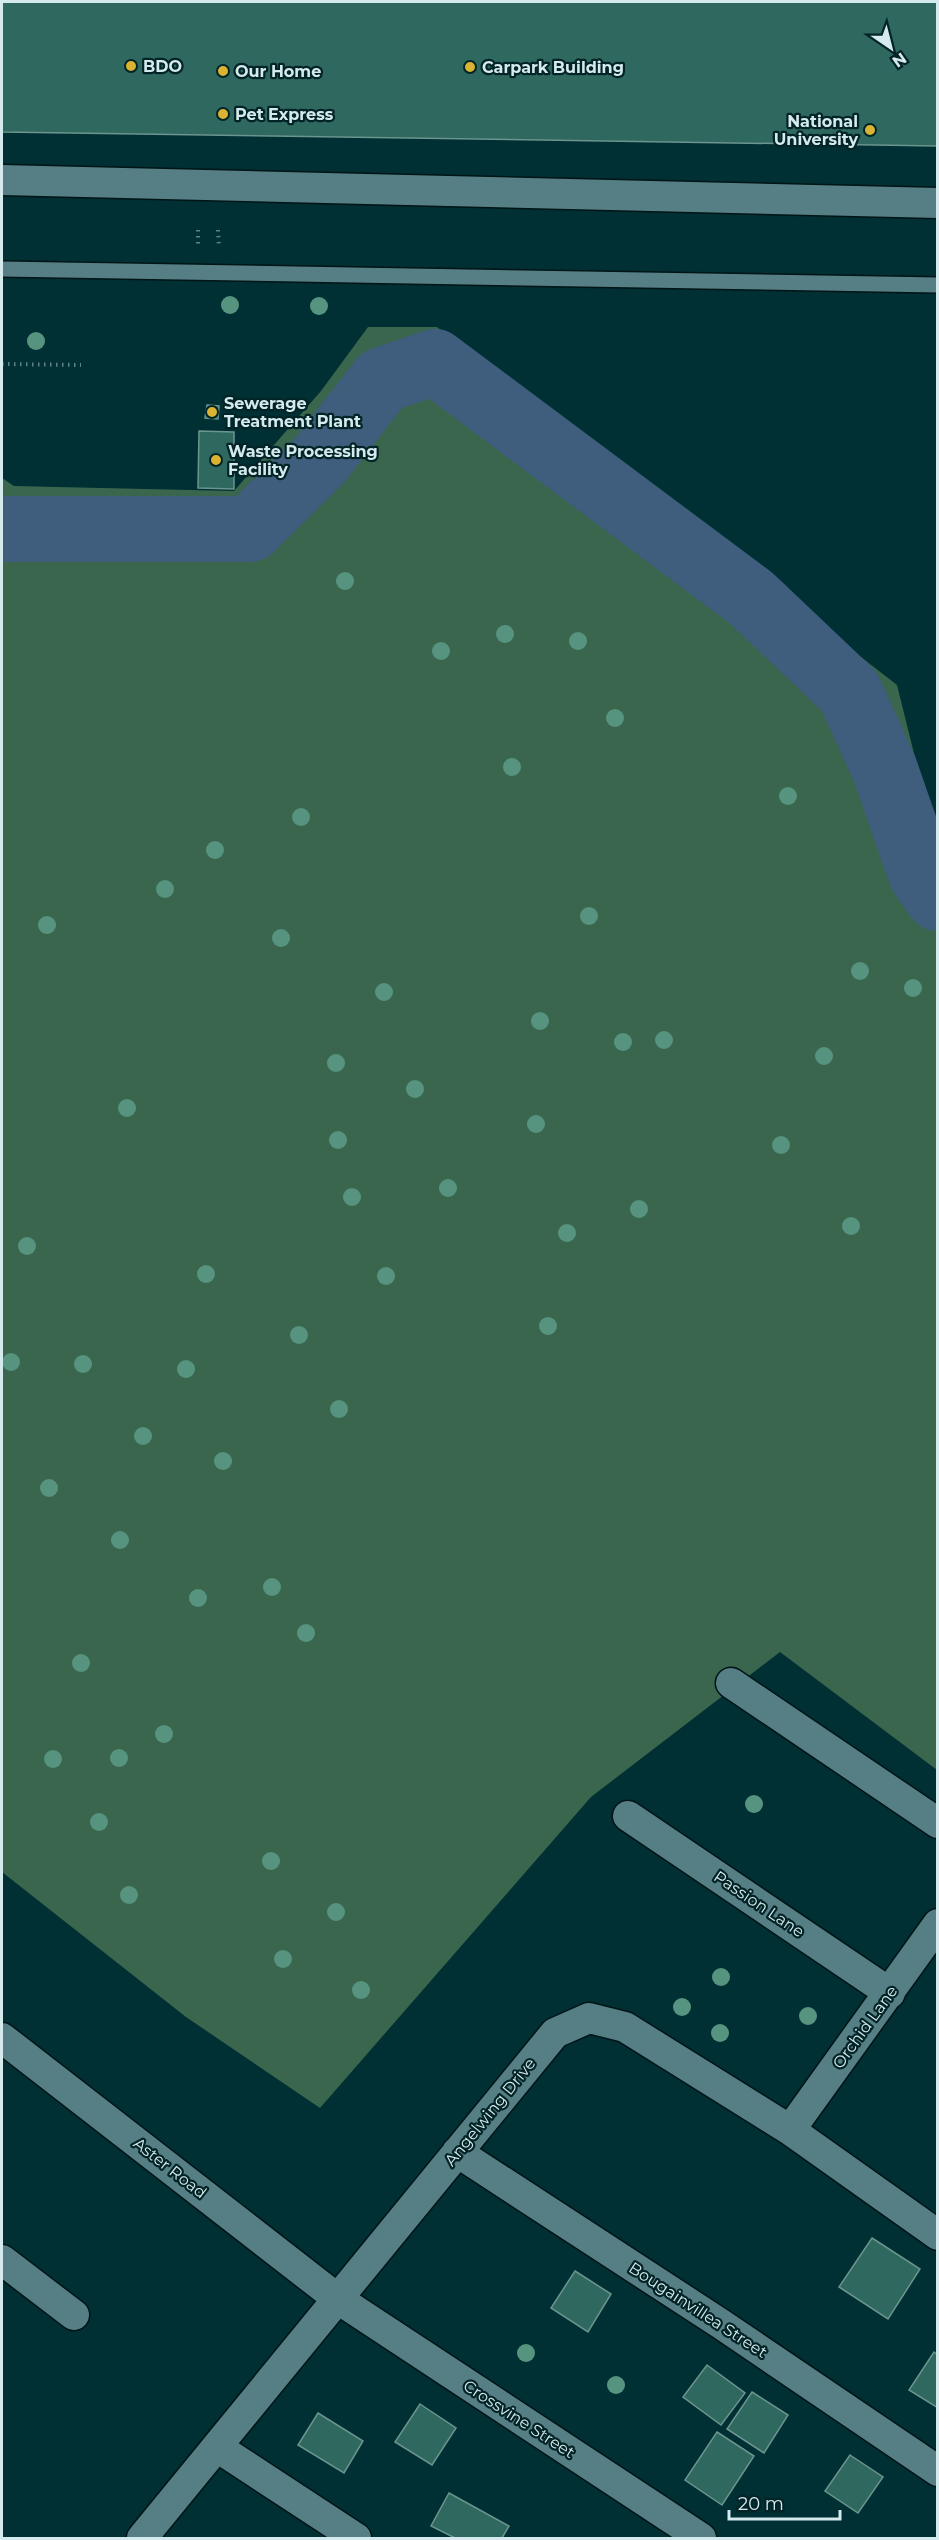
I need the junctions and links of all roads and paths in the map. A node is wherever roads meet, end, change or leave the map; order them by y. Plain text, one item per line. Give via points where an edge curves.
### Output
1 (2, 180) edge
2 (938, 203) edge
3 (2, 269) edge
4 (938, 285) edge
5 (2, 364) edge
6 (81, 365) dead end
7 (731, 1683) dead end
8 (628, 1816) dead end
9 (938, 1823) edge
10 (938, 1924) edge
11 (890, 1992) junction
12 (2, 2038) edge
13 (790, 2130) junction
14 (457, 2152) junction
15 (934, 2225) edge
16 (2, 2260) edge
17 (338, 2299) junction
18 (74, 2315) dead end
19 (217, 2447) junction
20 (938, 2471) edge
21 (141, 2538) edge
22 (356, 2538) edge
23 (701, 2538) edge

1 - 2 street
3 - 4 lane
5 - 6 path
7 - 9 street
8 - 11 street, Passion Lane
10 - 11 street, Orchid Lane
11 - 13 street, Orchid Lane
12 - 17 street, Aster Road
13 - 14 street, Angelwing Drive via 625,2027 589,2018 555,2033
13 - 15 street, Angelwing Drive
14 - 17 street, Angelwing Drive
14 - 20 street, Bougainvillea Street
16 - 18 street
17 - 19 street, Angelwing Drive
17 - 23 street, Crossvine Street
19 - 21 street, Angelwing Drive
19 - 22 street

